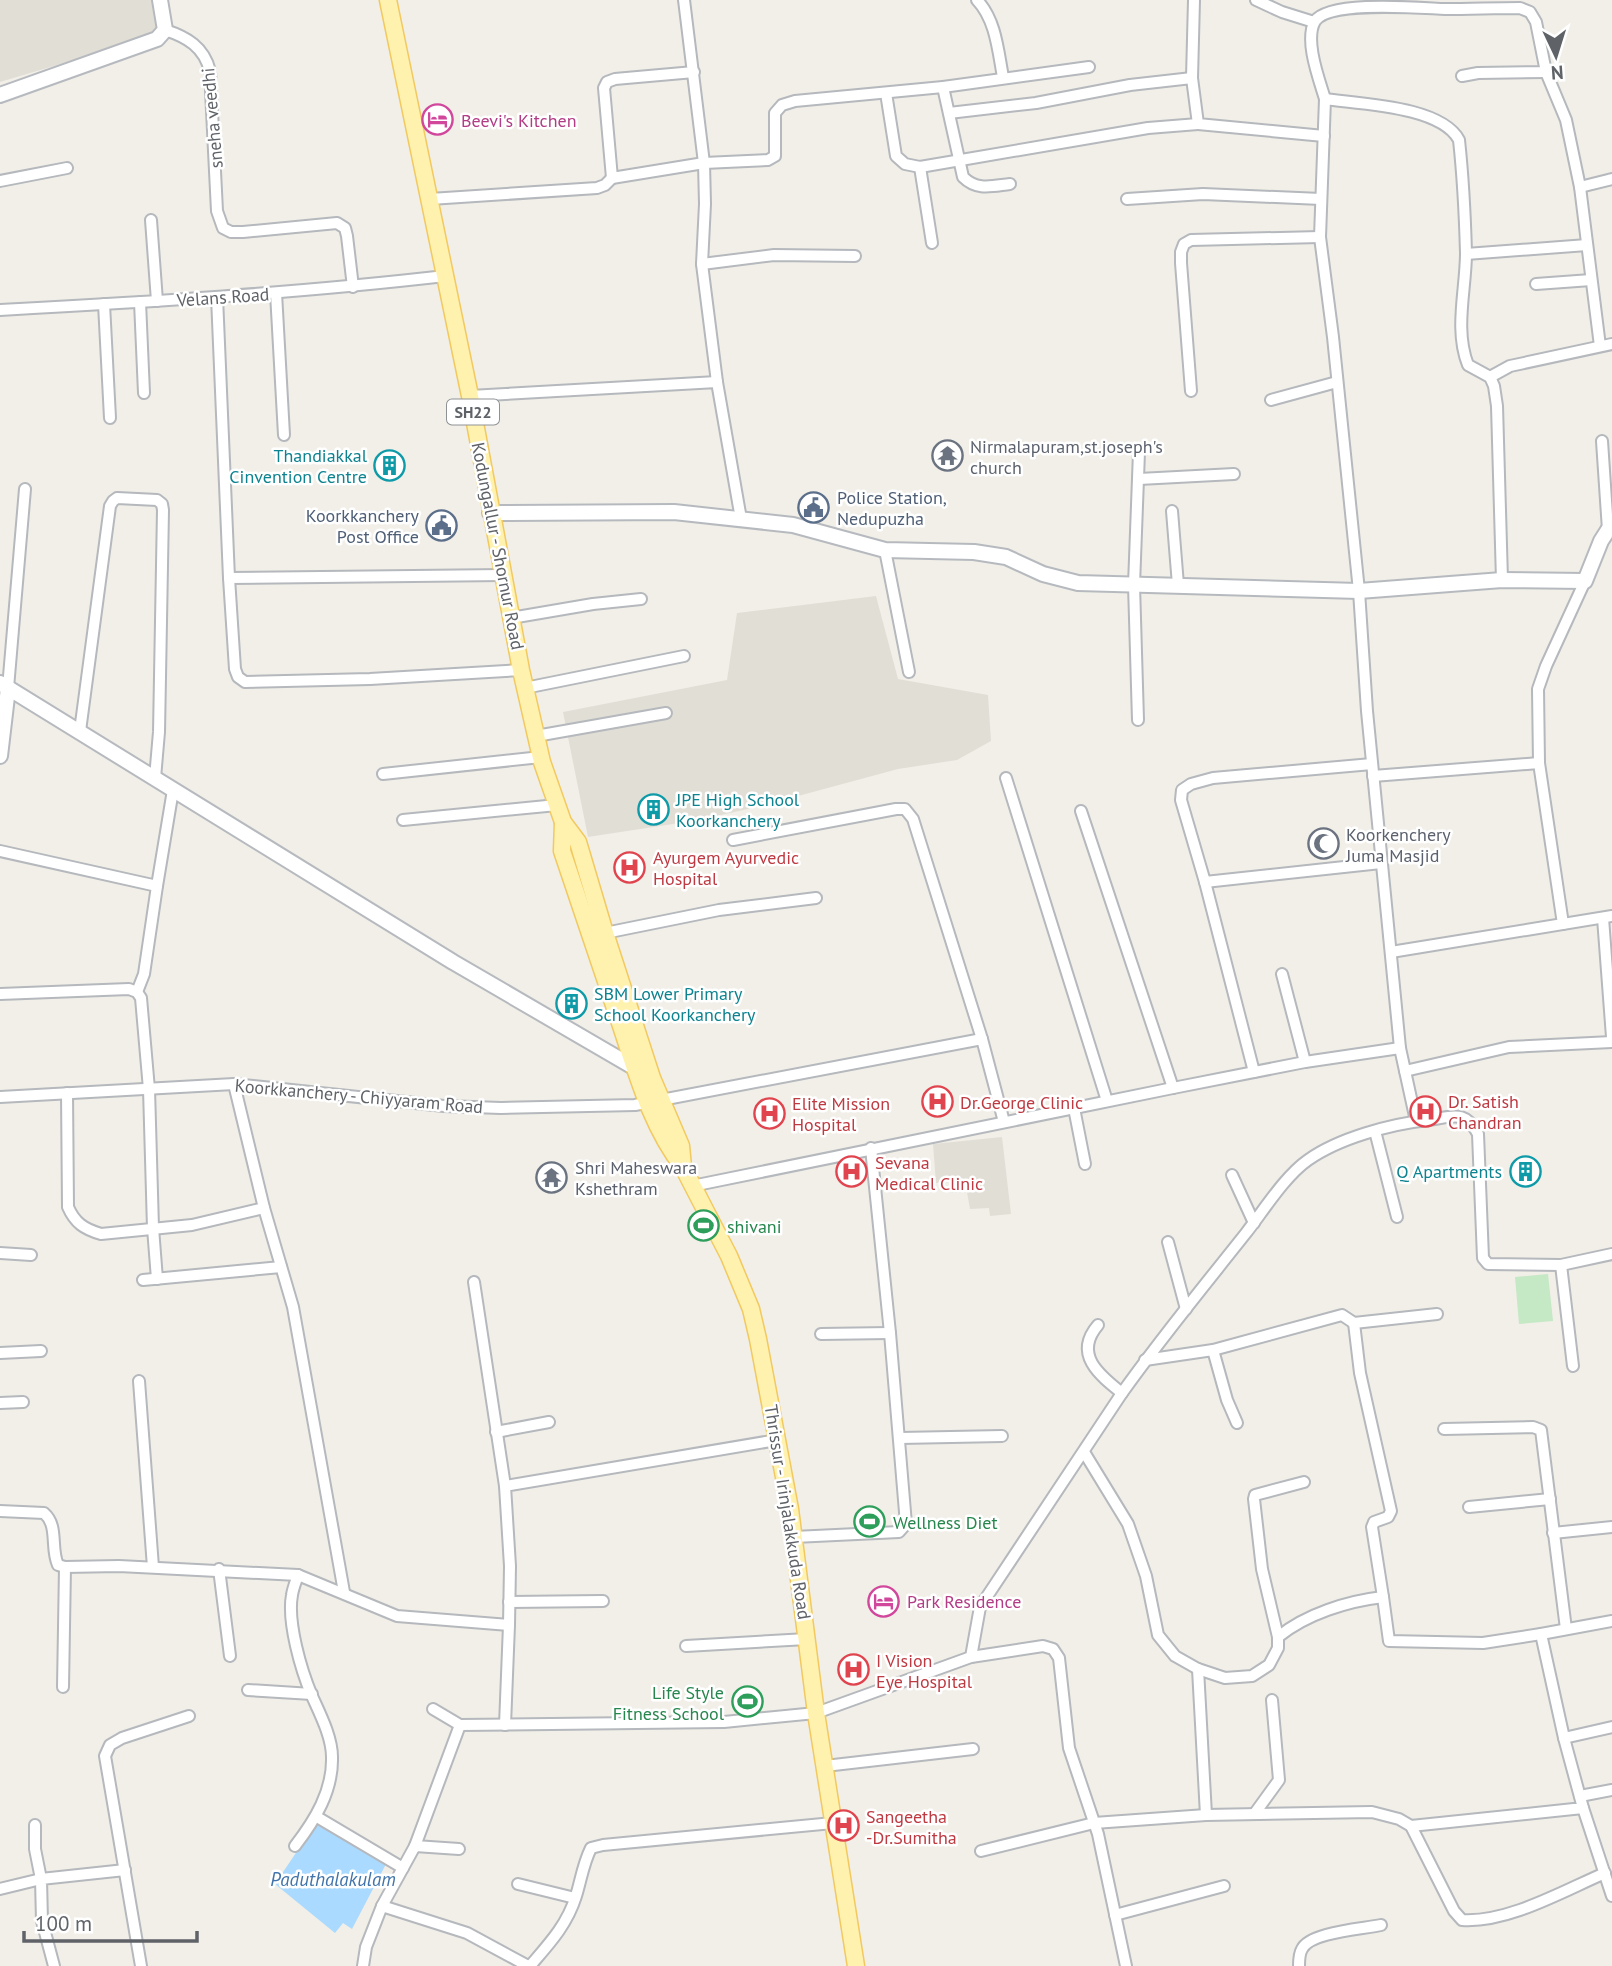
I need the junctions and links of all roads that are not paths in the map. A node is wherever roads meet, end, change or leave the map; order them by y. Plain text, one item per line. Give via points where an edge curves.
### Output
1 (160, 0) edge
2 (388, 0) edge
3 (684, 0) edge
4 (977, 0) edge
5 (1194, 0) edge
6 (1256, 0) edge
7 (1314, 22) junction
8 (165, 30) junction
9 (1089, 67) dead end
10 (694, 72) junction
11 (1546, 72) junction
12 (1462, 76) dead end
13 (1003, 77) junction
14 (1192, 78) junction
15 (943, 87) junction
16 (886, 93) junction
17 (0, 95) edge
18 (1325, 99) junction
19 (949, 113) junction
20 (1198, 124) junction
21 (1324, 136) junction
22 (959, 161) junction
23 (704, 163) junction
24 (920, 167) junction
25 (66, 168) dead end
26 (612, 178) junction
27 (1612, 179) edge
28 (0, 181) edge
29 (1010, 184) dead end
30 (1580, 187) junction
31 (430, 199) junction
32 (1126, 199) dead end
33 (1321, 199) junction
34 (152, 220) dead end
35 (1320, 237) junction
36 (932, 243) dead end
37 (1587, 245) junction
38 (1466, 254) junction
39 (855, 256) dead end
40 (702, 264) junction
41 (445, 276) junction
42 (1591, 280) junction
43 (1536, 284) dead end
44 (353, 287) junction
45 (276, 293) junction
46 (217, 297) junction
47 (140, 302) junction
48 (157, 302) junction
49 (104, 304) junction
50 (0, 310) edge
51 (1612, 344) edge
52 (1600, 346) junction
53 (1490, 377) junction
54 (717, 382) junction
55 (1337, 382) junction
56 (1191, 391) dead end
57 (144, 393) dead end
58 (470, 396) junction
59 (1271, 400) dead end
60 (110, 418) dead end
61 (284, 435) dead end
62 (1602, 441) dead end
63 (1139, 452) dead end
64 (1234, 474) dead end
65 (1139, 479) junction
66 (24, 489) dead end
67 (1172, 511) dead end
68 (491, 513) junction
69 (741, 519) junction
70 (1610, 530) edge
71 (885, 550) junction
72 (504, 575) junction
73 (229, 578) junction
74 (1502, 580) junction
75 (1585, 581) junction
76 (1134, 585) junction
77 (1178, 585) junction
78 (1359, 591) junction
79 (641, 599) dead end
80 (511, 618) junction
81 (684, 656) dead end
82 (521, 670) junction
83 (909, 672) dead end
84 (4, 685) edge
85 (525, 688) junction
86 (666, 713) dead end
87 (1138, 720) dead end
88 (80, 731) junction
89 (536, 736) junction
90 (0, 756) edge
91 (541, 757) junction
92 (1539, 762) junction
93 (1372, 770) junction
94 (383, 774) dead end
95 (155, 778) junction
96 (1006, 778) dead end
97 (173, 790) junction
98 (556, 805) junction
99 (1082, 811) dead end
100 (403, 820) dead end
101 (563, 822) junction
102 (733, 840) dead end
103 (0, 851) edge
104 (1381, 863) junction
105 (1205, 882) junction
106 (157, 886) junction
107 (816, 898) dead end
108 (1608, 917) edge
109 (1563, 924) junction
110 (604, 933) junction
111 (1391, 952) junction
112 (1282, 974) dead end
113 (137, 992) junction
114 (0, 993) edge
115 (1612, 1039) edge
116 (982, 1040) junction
117 (1400, 1048) junction
118 (1305, 1062) junction
119 (635, 1068) junction
120 (1405, 1071) junction
121 (1254, 1072) junction
122 (234, 1084) junction
123 (1173, 1088) junction
124 (149, 1089) junction
125 (67, 1093) junction
126 (0, 1097) edge
127 (1107, 1101) junction
128 (647, 1103) junction
129 (1074, 1108) junction
130 (1416, 1121) junction
131 (1004, 1122) junction
132 (1375, 1131) junction
133 (871, 1148) junction
134 (1085, 1164) dead end
135 (1232, 1175) dead end
136 (692, 1185) junction
137 (264, 1208) junction
138 (1397, 1217) dead end
139 (1254, 1223) junction
140 (153, 1228) junction
141 (1168, 1242) dead end
142 (0, 1253) edge
143 (1612, 1254) edge
144 (31, 1255) dead end
145 (1561, 1265) junction
146 (281, 1267) junction
147 (157, 1279) junction
148 (143, 1280) dead end
149 (474, 1282) dead end
150 (1186, 1309) junction
151 (1437, 1314) dead end
152 (1354, 1323) junction
153 (1098, 1325) dead end
154 (890, 1333) junction
155 (821, 1334) dead end
156 (1213, 1350) junction
157 (41, 1351) dead end
158 (0, 1353) edge
159 (1145, 1360) junction
160 (1573, 1366) dead end
161 (139, 1381) dead end
162 (1122, 1393) junction
163 (23, 1402) dead end
164 (0, 1403) edge
165 (549, 1422) dead end
166 (1237, 1423) dead end
167 (1444, 1429) dead end
168 (496, 1432) junction
169 (1002, 1436) dead end
170 (900, 1438) junction
171 (777, 1440) junction
172 (1084, 1452) junction
173 (1304, 1482) dead end
174 (505, 1486) junction
175 (1550, 1499) junction
176 (1469, 1507) dead end
177 (0, 1511) edge
178 (1612, 1527) edge
179 (1553, 1533) junction
180 (794, 1537) junction
181 (65, 1567) junction
182 (153, 1567) junction
183 (219, 1569) junction
184 (299, 1575) junction
185 (344, 1592) junction
186 (1384, 1597) junction
187 (603, 1601) dead end
188 (509, 1602) junction
189 (1612, 1621) edge
190 (509, 1626) junction
191 (1566, 1629) junction
192 (1541, 1634) junction
193 (1278, 1637) junction
194 (807, 1639) junction
195 (686, 1646) dead end
196 (230, 1656) dead end
197 (971, 1657) junction
198 (1198, 1669) junction
199 (63, 1687) dead end
200 (248, 1690) dead end
201 (312, 1694) junction
202 (1272, 1700) dead end
203 (433, 1709) dead end
204 (816, 1713) junction
205 (189, 1716) dead end
206 (460, 1725) junction
207 (505, 1725) junction
208 (1612, 1727) edge
209 (1564, 1738) junction
210 (973, 1749) dead end
211 (825, 1766) junction
212 (1612, 1790) edge
213 (1582, 1802) junction
214 (1255, 1813) junction
215 (1206, 1815) junction
216 (317, 1817) junction
217 (833, 1823) junction
218 (1094, 1823) junction
219 (35, 1825) dead end
220 (1411, 1826) junction
221 (295, 1846) dead end
222 (415, 1846) junction
223 (459, 1849) dead end
224 (981, 1851) dead end
225 (403, 1868) junction
226 (125, 1870) junction
227 (1605, 1873) junction
228 (41, 1879) junction
229 (518, 1884) dead end
230 (1224, 1886) dead end
231 (0, 1889) edge
232 (1612, 1896) edge
233 (575, 1899) junction
234 (382, 1906) junction
235 (1115, 1915) junction
236 (1381, 1925) dead end
237 (54, 1966) edge
238 (141, 1966) edge
239 (363, 1966) edge
240 (529, 1966) edge
241 (856, 1966) edge
242 (1126, 1966) edge
243 (1299, 1966) edge

1 - 8 street
2 - 31 main road, Kodungallur - Shornur Road / SH22
3 - 10 street
4 - 13 street via 993,26
5 - 14 street
6 - 7 street
7 - 11 street via 1332,10 1387,4 1520,8 1530,12 1536,22
7 - 18 street via 1312,55
8 - 17 street via 157,39
8 - 44 street, sneha veedhi via 183,36 207,58 223,228 243,232 337,223 345,228
9 - 13 street
10 - 23 street
10 - 26 street via 607,82
11 - 12 street
11 - 30 street via 1566,120
13 - 15 street
14 - 19 street
14 - 20 street
15 - 16 street
15 - 19 street
16 - 23 street via 782,105 775,113 775,156
16 - 24 street via 896,156 905,164
18 - 21 street
18 - 38 street via 1404,110 1454,131 1461,157
19 - 22 street
20 - 21 street
20 - 22 street via 1148,128
21 - 33 street
22 - 24 street
22 - 29 street via 970,184
23 - 26 street
23 - 40 street
24 - 36 street
25 - 28 street
26 - 31 street via 597,188
27 - 30 street
30 - 37 street
31 - 41 main road, Kodungallur - Shornur Road / SH22
32 - 33 street via 1203,194
33 - 35 street
34 - 48 street
35 - 55 street
35 - 56 street via 1191,240 1184,244 1181,263
37 - 38 street
37 - 42 street
38 - 53 street via 1463,354 1468,365
39 - 40 street via 774,255
40 - 54 street
41 - 44 street, Velans Road
41 - 58 main road, Kodungallur - Shornur Road / SH22
42 - 43 street
42 - 52 street
44 - 45 street, Velans Road
45 - 46 street, Velans Road
45 - 61 street
46 - 48 street, Velans Road
46 - 73 street
47 - 48 street, Velans Road
47 - 49 street, Velans Road
47 - 57 street
49 - 50 street, Velans Road
49 - 60 street
51 - 52 street
52 - 53 street via 1510,366
53 - 74 street via 1497,406
54 - 58 street
54 - 69 street
55 - 59 street
55 - 78 street
58 - 68 main road, Kodungallur - Shornur Road / SH22
62 - 70 street
63 - 65 street
64 - 65 street
65 - 76 street
66 - 84 street
67 - 77 street
68 - 69 street via 674,513
68 - 72 main road, Kodungallur - Shornur Road / SH22
69 - 71 street via 793,525
70 - 75 street
71 - 76 street via 996,555 1078,583
71 - 83 street
72 - 73 street
72 - 80 main road, Kodungallur - Shornur Road / SH22
73 - 82 street via 234,669 245,682
74 - 75 street
74 - 78 street
75 - 92 street via 1538,689
76 - 77 street
76 - 87 street
77 - 78 street
78 - 93 street
79 - 80 street
80 - 82 main road, Kodungallur - Shornur Road / SH22
81 - 85 street
82 - 85 main road, Kodungallur - Shornur Road / SH22
84 - 88 street
84 - 90 street
85 - 89 main road, Kodungallur - Shornur Road / SH22
86 - 89 street
88 - 95 street
88 - 95 street via 110,506 117,498 157,500 163,510
89 - 91 main road, Kodungallur - Shornur Road / SH22
91 - 94 street
91 - 98 main road, Kodungallur - Shornur Road / SH22
92 - 93 street
92 - 109 street
93 - 104 street
93 - 105 street via 1213,778 1182,790
95 - 97 street
96 - 127 street
97 - 106 street
97 - 119 street
98 - 100 street
98 - 101 main road, Kodungallur - Shornur Road / SH22
99 - 123 street
101 - 110 main road, Kodungallur - Shornur Road / SH22 via 578,842
101 - 119 main road via 562,851
102 - 116 street via 905,809 913,819
103 - 106 street
104 - 105 street
104 - 111 street
105 - 121 street
106 - 113 street via 144,974
107 - 110 street via 719,910
108 - 109 street
108 - 115 street
109 - 111 street
110 - 128 main road, Kodungallur - Shornur Road / SH22 via 652,1078
111 - 117 street
112 - 118 street
113 - 114 street
113 - 124 street
115 - 120 street via 1509,1047
116 - 128 street, Koorkkanchery - Chiyyaram Road
116 - 131 street
117 - 118 street
117 - 120 street
118 - 121 street
119 - 128 main road
120 - 130 street
121 - 123 street
122 - 124 street, Koorkkanchery - Chiyyaram Road
122 - 128 street, Koorkkanchery - Chiyyaram Road via 444,1106
122 - 137 street
123 - 127 street
124 - 125 street, Koorkkanchery - Chiyyaram Road
124 - 140 street
125 - 126 street, Koorkkanchery - Chiyyaram Road
125 - 140 street via 68,1207 74,1220 101,1234
127 - 129 street
128 - 136 main road, Thrissur - Irinjalakkuda Road
129 - 131 street
129 - 134 street
130 - 132 street
130 - 145 street via 1461,1116 1471,1121 1478,1134 1483,1258 1488,1264
131 - 133 street
132 - 138 street
132 - 139 street via 1324,1149 1305,1162
133 - 136 street
133 - 154 street
135 - 139 street
136 - 171 main road, Thrissur - Irinjalakkuda Road via 751,1309
137 - 140 street
137 - 146 street
139 - 150 street
140 - 147 street
141 - 150 street
142 - 144 street
143 - 145 street
145 - 160 street
146 - 147 street
146 - 185 street via 293,1307
147 - 148 street
149 - 168 street
150 - 159 street
151 - 152 street
152 - 156 street via 1342,1315
152 - 186 street via 1360,1373 1391,1511 1372,1527
153 - 162 street via 1088,1336 1088,1352 1097,1374
154 - 155 street
154 - 170 street
156 - 159 street
156 - 166 street
157 - 158 street
159 - 162 street
161 - 182 street
162 - 172 street
163 - 164 street
165 - 168 street
167 - 175 street via 1541,1430
168 - 174 street
169 - 170 street
170 - 180 street via 906,1524 899,1532
171 - 174 street
171 - 180 main road, Thrissur - Irinjalakkuda Road
172 - 197 street via 980,1607
172 - 198 street via 1128,1524 1146,1576 1158,1635 1175,1656
173 - 193 street via 1254,1499 1262,1569
174 - 188 street
175 - 176 street
175 - 179 street
177 - 181 street via 44,1513 52,1523 55,1559
178 - 179 street
179 - 191 street
180 - 194 main road, Thrissur - Irinjalakkuda Road
181 - 182 street
181 - 199 street
182 - 183 street
183 - 184 street
183 - 196 street
184 - 185 street
184 - 201 street via 290,1610
185 - 190 street via 397,1616
186 - 192 street via 1390,1642 1483,1643
186 - 193 street via 1318,1614
187 - 188 street
188 - 190 street
189 - 191 street
190 - 207 street
191 - 192 street
192 - 209 street
193 - 198 street via 1269,1665 1252,1676 1226,1678
194 - 195 street
194 - 204 main road, Thrissur - Irinjalakkuda Road
197 - 204 street
197 - 218 street via 1043,1646 1054,1649 1059,1658 1069,1748
198 - 215 street
200 - 201 street
201 - 216 street via 332,1756
202 - 214 street via 1280,1774
203 - 206 street
204 - 207 street via 724,1723
204 - 211 main road, Thrissur - Irinjalakkuda Road
205 - 226 street via 122,1738 110,1745 105,1756
206 - 207 street
206 - 222 street
208 - 209 street
209 - 213 street
210 - 211 street
211 - 217 main road, Thrissur - Irinjalakkuda Road
212 - 213 street
213 - 220 street
213 - 227 street
214 - 215 street
214 - 220 street via 1372,1812
215 - 218 street
216 - 221 street
216 - 225 street
217 - 233 street via 591,1848
217 - 241 main road, Thrissur - Irinjalakkuda Road
218 - 224 street
218 - 235 street
219 - 228 street
220 - 227 street via 1462,1920 1482,1922 1501,1917
222 - 223 street
222 - 225 street
225 - 234 street
226 - 228 street
226 - 238 street
227 - 232 street
228 - 231 street
228 - 237 street via 42,1921
229 - 233 street
230 - 235 street
233 - 240 street via 561,1930
234 - 239 street
234 - 240 street via 467,1933
235 - 242 street
236 - 243 street via 1308,1941 1301,1950

